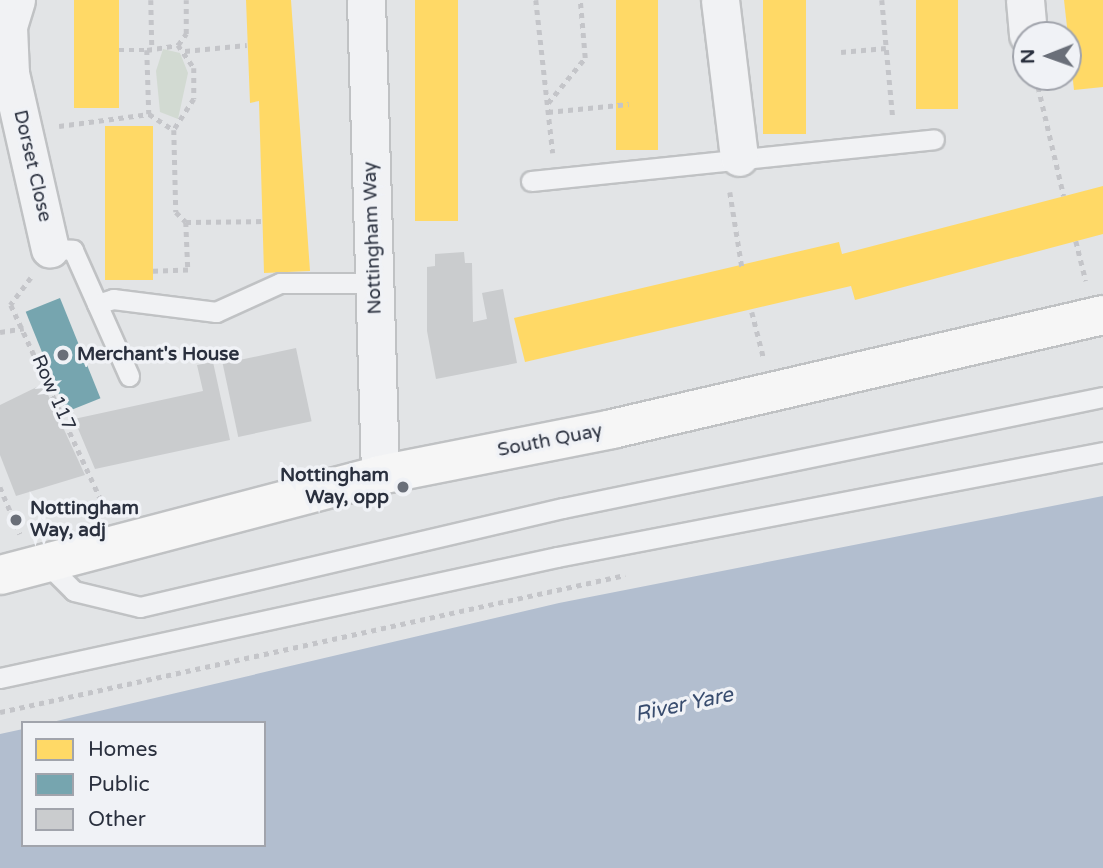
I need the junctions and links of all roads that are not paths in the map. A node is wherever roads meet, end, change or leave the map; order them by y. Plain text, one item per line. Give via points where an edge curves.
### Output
1 (16, 0) edge
2 (366, 0) edge
3 (720, 0) edge
4 (1025, 0) edge
5 (1027, 21) edge
6 (934, 139) dead end
7 (739, 157) junction
8 (531, 181) dead end
9 (50, 249) joint
10 (374, 283) junction
11 (97, 304) junction
12 (1103, 315) edge
13 (129, 376) dead end
14 (1103, 397) edge
15 (1103, 452) edge
16 (380, 475) junction
17 (26, 568) edge
18 (0, 678) edge

1 - 9 street, Dorset Close via 8,27 10,73
2 - 10 street, Nottingham Way
3 - 7 street
4 - 5 street
6 - 7 lane
7 - 8 lane
9 - 11 lane via 73,250
10 - 11 lane via 280,283 216,312 113,299
10 - 16 street, Nottingham Way
11 - 13 lane
12 - 16 main road, South Quay via 772,393
14 - 17 lane via 563,508 139,607 74,591
15 - 18 lane via 557,557
16 - 17 main road, South Quay

